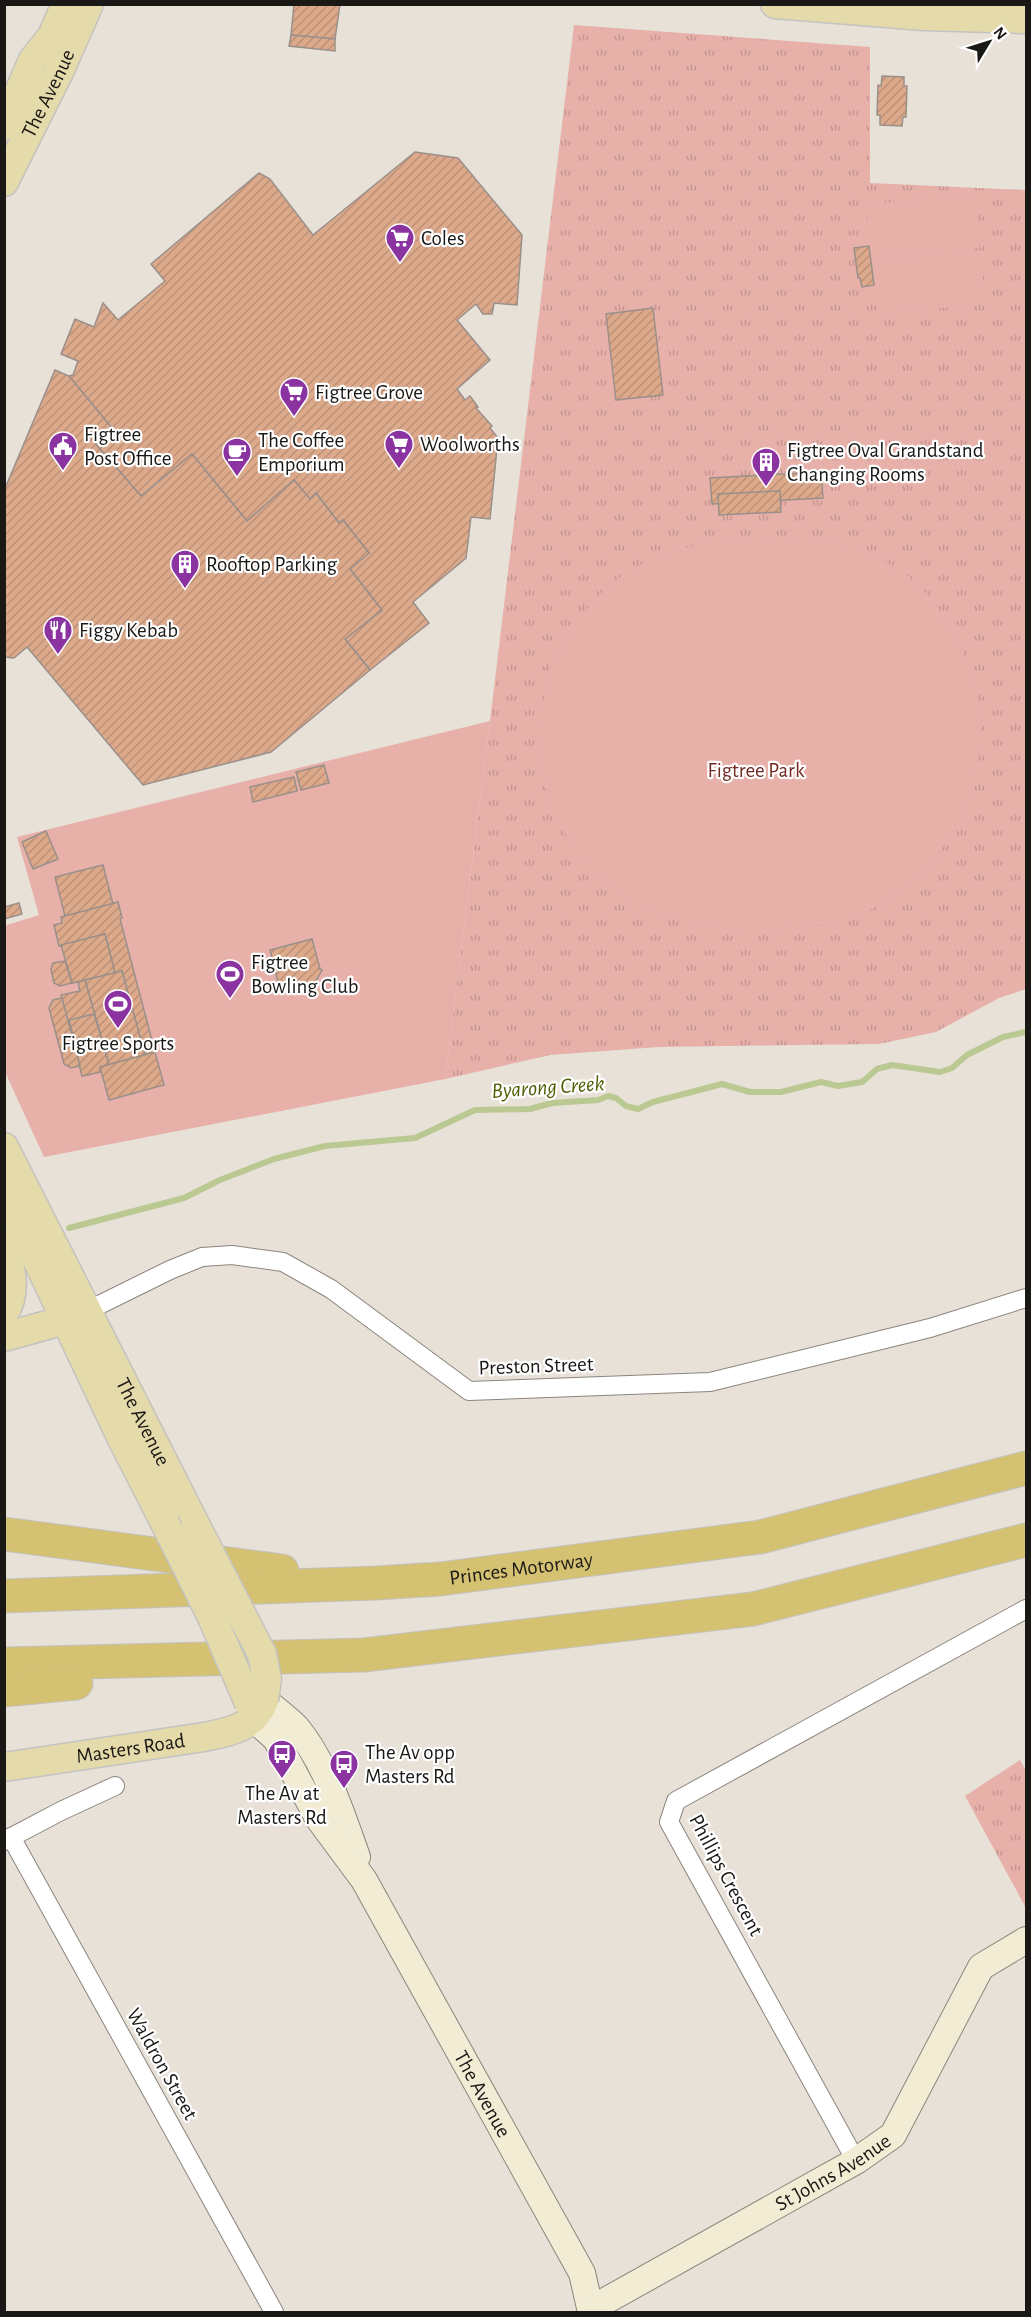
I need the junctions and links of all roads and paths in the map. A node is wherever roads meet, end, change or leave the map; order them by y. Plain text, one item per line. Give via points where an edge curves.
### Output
1 (50, 4) edge
2 (66, 4) edge
3 (89, 4) edge
4 (775, 4) edge
5 (1026, 19) edge
6 (33, 60) junction
7 (4, 126) edge
8 (4, 182) edge
9 (4, 1147) edge
10 (4, 1190) edge
11 (4, 1243) edge
12 (1026, 1298) edge
13 (4, 1313) edge
14 (77, 1315) junction
15 (4, 1337) edge
16 (1026, 1468) edge
17 (4, 1534) edge
18 (1026, 1540) edge
19 (376, 1583) junction
20 (4, 1596) edge
21 (1026, 1609) edge
22 (364, 1655) junction
23 (4, 1664) edge
24 (4, 1690) edge
25 (259, 1705) junction
26 (4, 1767) edge
27 (115, 1786) dead end
28 (8, 1839) edge
29 (1026, 1940) edge
30 (856, 2161) junction
31 (591, 2311) edge
32 (274, 2313) edge

1 - 6 main road
2 - 6 main road, The Avenue via 52,36
3 - 8 main road, The Avenue
4 - 5 main road via 924,16
6 - 7 main road, The Avenue
9 - 14 main road, The Avenue
10 - 14 main road, The Avenue
11 - 13 main road via 12,1284
12 - 14 street, Preston Street via 930,1328 710,1382 469,1391 331,1289 283,1262 232,1255 202,1257
14 - 15 main road
14 - 25 main road, The Avenue, bridge via 165,1523
14 - 25 main road, The Avenue, bridge via 262,1654 267,1679
16 - 19 highway, Princes Motorway via 759,1537 440,1579
17 - 19 highway
18 - 22 highway via 753,1609
19 - 20 highway, Princes Motorway
21 - 30 street, Phillips Crescent via 676,1801 669,1822
22 - 23 highway
22 - 24 highway
25 - 26 main road, Masters Road via 234,1730
25 - 31 main road, The Avenue via 318,1818 364,1880 582,2273
27 - 28 street
28 - 32 street, Waldron Street
29 - 30 main road, St Johns Avenue via 981,1967 894,2135
30 - 31 main road, St Johns Avenue

